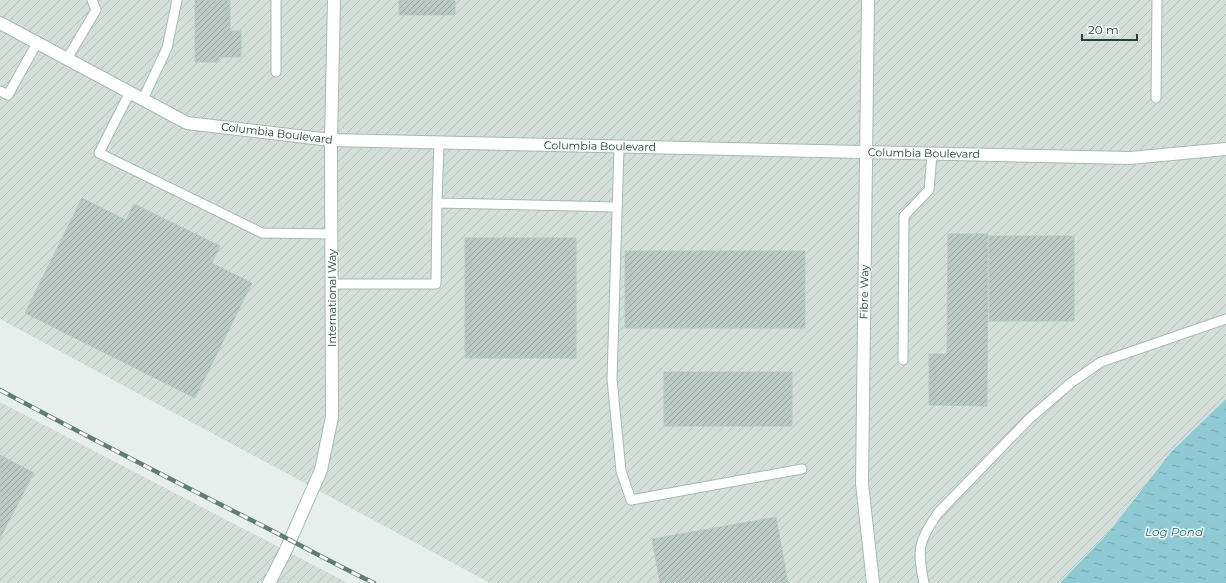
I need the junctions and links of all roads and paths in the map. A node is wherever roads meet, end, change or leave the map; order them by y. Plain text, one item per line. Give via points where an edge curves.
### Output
1 (92, 0) edge
2 (177, 0) edge
3 (276, 0) edge
4 (334, 0) edge
5 (868, 0) edge
6 (1158, 0) edge
7 (0, 24) edge
8 (37, 43) junction
9 (67, 59) junction
10 (276, 72) dead end
11 (0, 91) edge
12 (130, 92) junction
13 (1156, 98) dead end
14 (143, 99) junction
15 (331, 140) junction
16 (439, 143) junction
17 (619, 147) junction
18 (1226, 149) edge
19 (866, 152) junction
20 (932, 154) junction
21 (437, 203) junction
22 (617, 207) junction
23 (332, 234) junction
24 (332, 284) junction
25 (1226, 319) edge
26 (903, 360) dead end
27 (802, 469) dead end
28 (269, 583) edge
29 (873, 583) edge
30 (924, 583) edge

1 - 9 lane via 96,10
2 - 14 lane via 167,48
3 - 10 lane
4 - 15 street, International Way
5 - 19 street, Fibre Way
6 - 13 lane
7 - 8 street, Columbia Boulevard
8 - 9 street, Columbia Boulevard
8 - 11 lane via 8,95
9 - 12 street, Columbia Boulevard
12 - 14 street, Columbia Boulevard
12 - 23 lane via 99,153 262,233
14 - 15 street, Columbia Boulevard via 187,123
15 - 16 street, Columbia Boulevard
15 - 23 street, International Way
16 - 17 street, Columbia Boulevard
16 - 21 lane
17 - 19 street, Columbia Boulevard
17 - 22 lane
18 - 20 street, Columbia Boulevard via 1130,158
19 - 20 street, Columbia Boulevard
19 - 29 street, Fibre Way via 862,483
20 - 26 lane via 929,190 904,216
21 - 22 lane
21 - 24 lane via 436,284
22 - 27 lane via 612,379 621,472 632,500
23 - 24 street, International Way
24 - 28 street, International Way via 332,417 321,470
25 - 30 lane via 1100,362 1029,419 938,513 927,529 920,547

